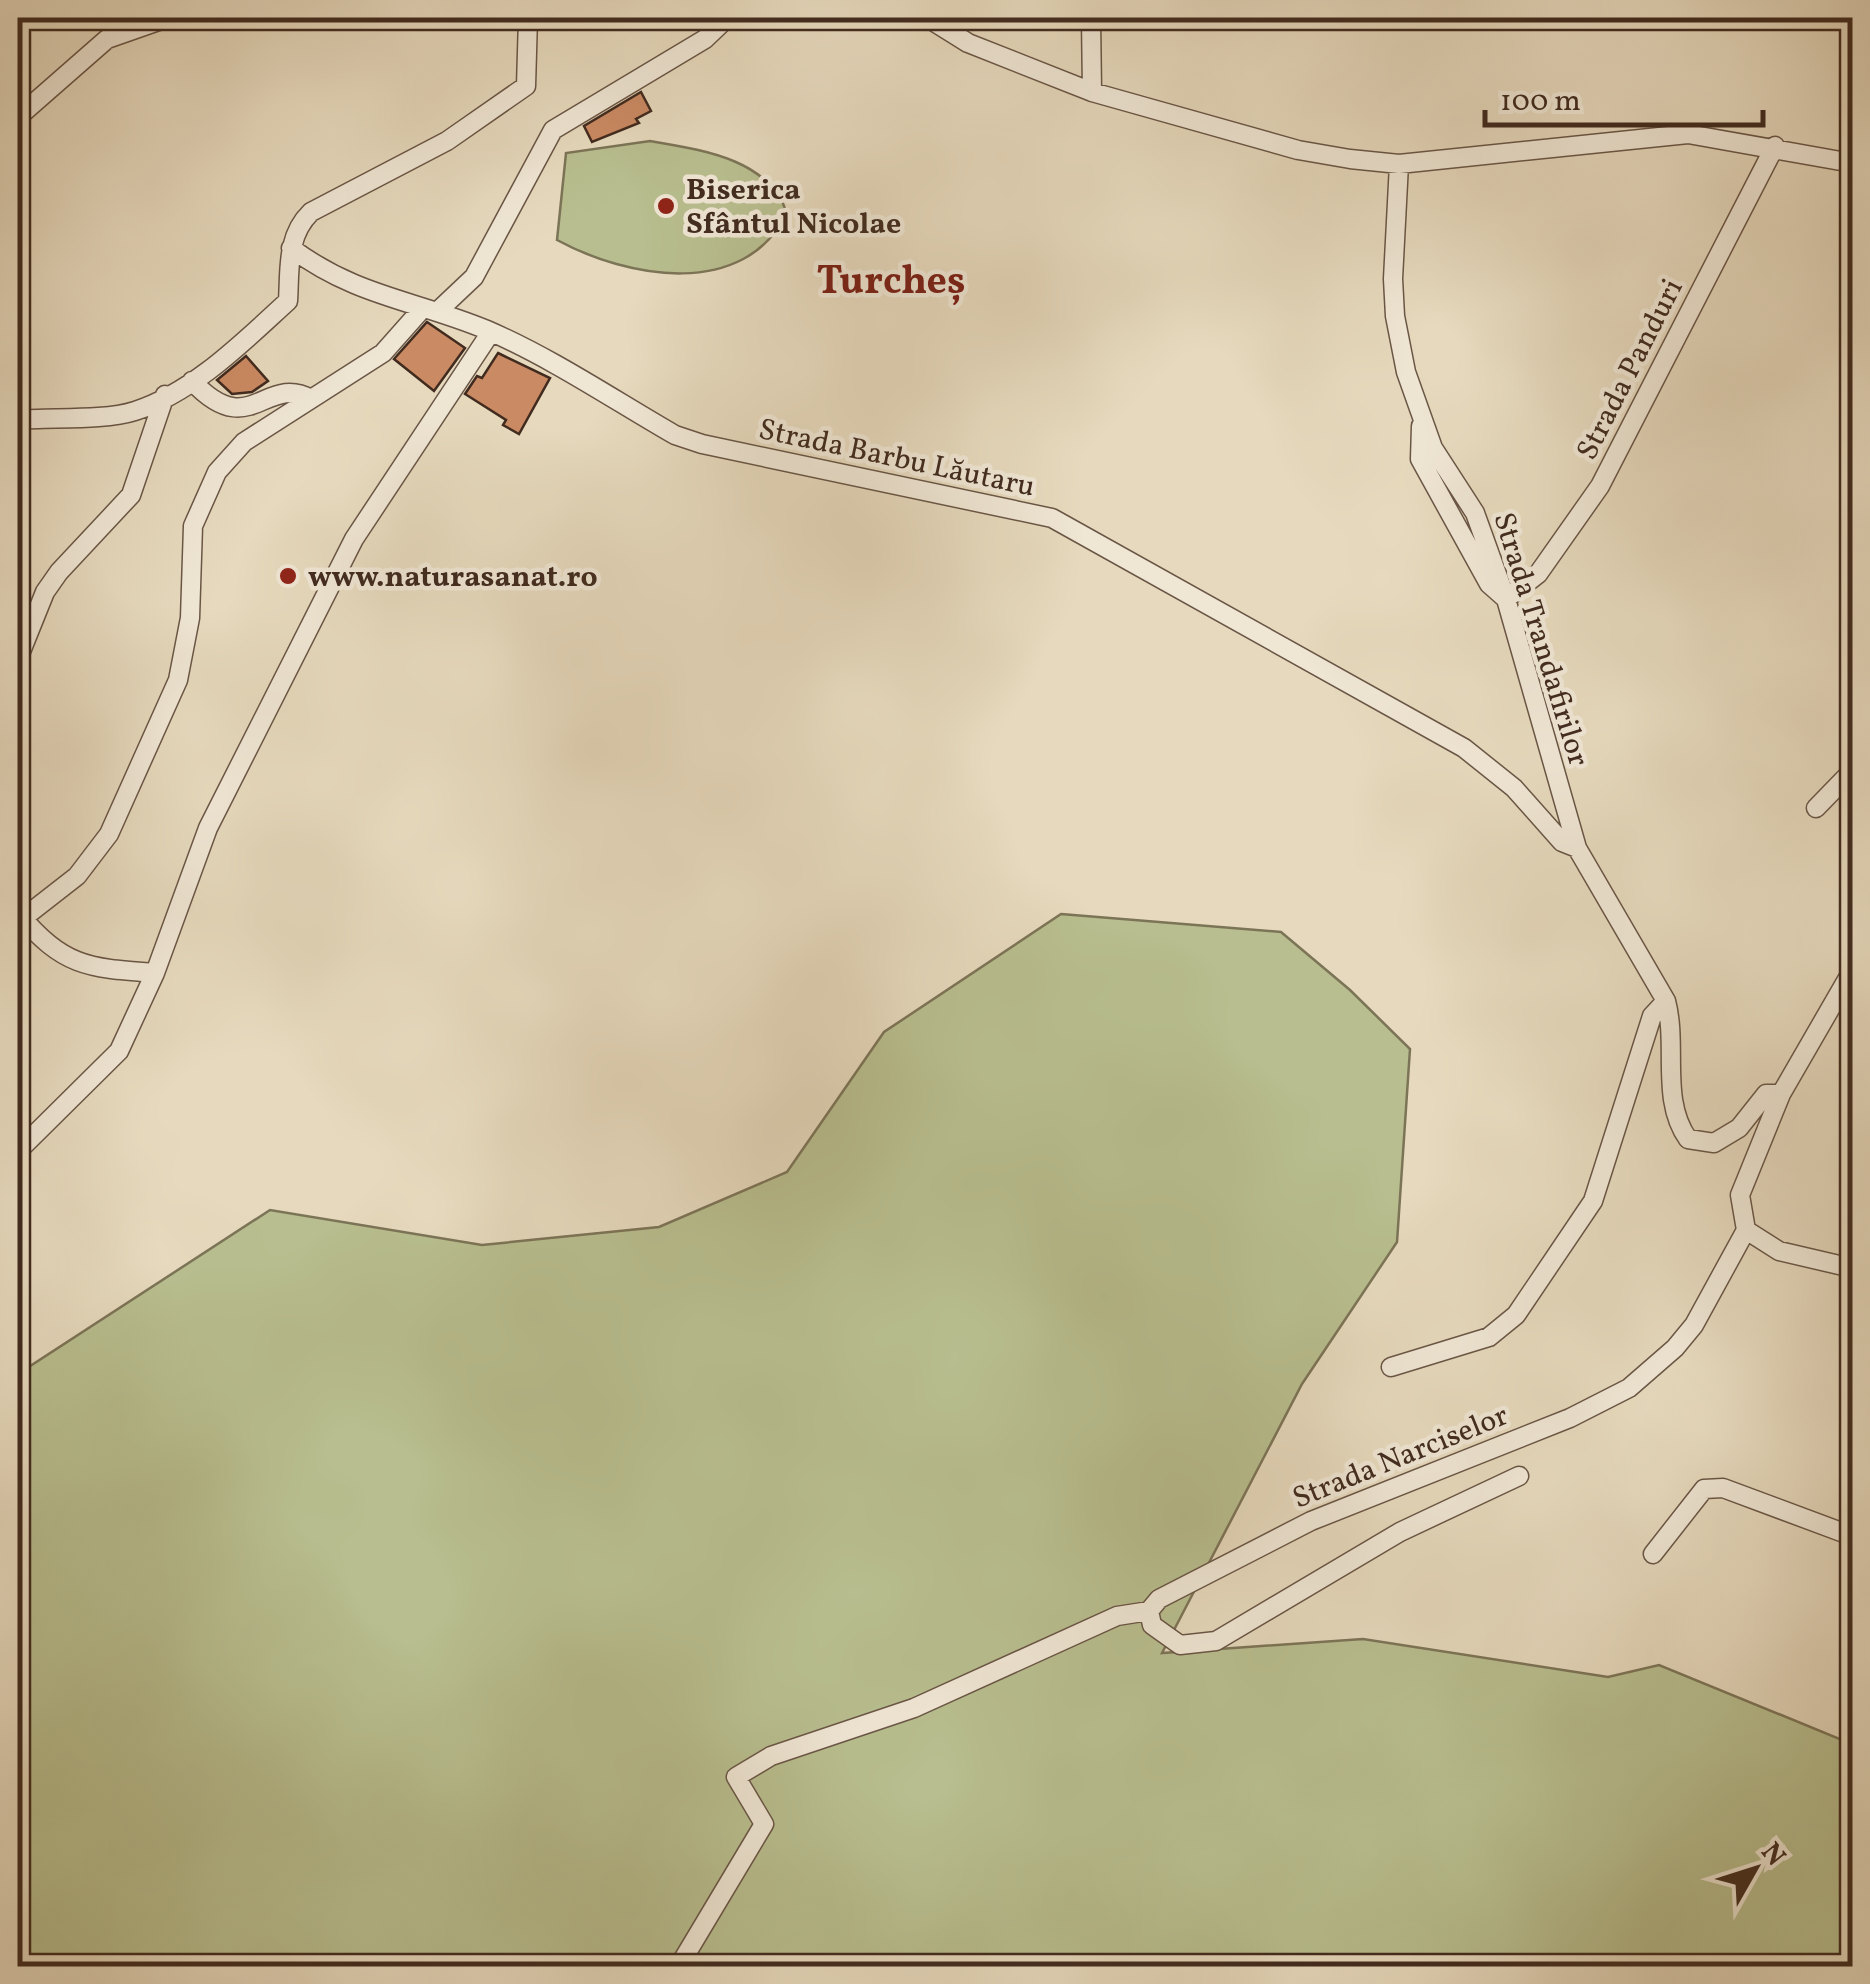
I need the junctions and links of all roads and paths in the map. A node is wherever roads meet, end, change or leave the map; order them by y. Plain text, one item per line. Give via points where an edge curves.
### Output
1 (167, 18) edge
2 (528, 18) edge
3 (727, 18) edge
4 (928, 18) edge
5 (1091, 18) edge
6 (1092, 92) junction
7 (18, 116) edge
8 (1775, 146) junction
9 (1399, 164) junction
10 (1852, 164) edge
11 (290, 248) junction
12 (430, 310) junction
13 (491, 332) junction
14 (192, 381) junction
15 (165, 395) junction
16 (311, 399) junction
17 (18, 420) edge
18 (1506, 599) junction
19 (18, 659) edge
20 (1852, 771) edge
21 (1816, 808) dead end
22 (1577, 848) junction
23 (19, 918) edge
24 (1852, 970) edge
25 (154, 973) junction
26 (1666, 1001) junction
27 (1782, 1094) junction
28 (18, 1151) edge
29 (1746, 1230) junction
30 (1852, 1268) edge
31 (1391, 1367) dead end
32 (1519, 1476) dead end
33 (1852, 1536) edge
34 (1652, 1554) dead end
35 (1148, 1611) junction
36 (679, 1966) edge

1 - 7 street via 107,39
2 - 11 street via 528,78 519,93 412,162 311,212
3 - 12 street via 704,39 553,130 474,277
4 - 6 street via 968,42
5 - 6 street
6 - 9 street via 1298,150
8 - 9 street via 1660,136
8 - 10 street
8 - 18 street, Strada Panduri via 1600,486 1538,574
9 - 18 street, Strada Trandafirilor via 1395,316 1422,421 1475,513
11 - 12 street, Strada Barbu Lăutaru via 357,288
11 - 14 street via 288,302
12 - 13 street, Strada Barbu Lăutaru
12 - 16 street via 383,353
13 - 22 street, Strada Barbu Lăutaru via 702,444 1052,518 1464,748 1514,788 1562,842
13 - 25 street via 354,539 208,828
14 - 15 street
14 - 16 street via 230,408 255,406 285,392
15 - 17 street via 134,411
15 - 19 street via 131,495 45,592
16 - 23 street via 244,442 217,472 193,526 190,618 171,697 110,834 77,876
18 - 22 street, Strada Trandafirilor
20 - 21 street
22 - 26 street, Strada Trandafirilor
23 - 25 street via 86,968
24 - 27 street, Strada Narciselor
25 - 28 street via 119,1051
26 - 27 street, Strada Trandafirilor via 1674,1119 1688,1138 1714,1144 1725,1139 1766,1094
26 - 31 street via 1652,1016 1593,1201 1516,1315 1490,1337
27 - 29 street, Strada Narciselor via 1740,1195
29 - 30 street via 1778,1251
29 - 35 street, Strada Narciselor via 1694,1325 1629,1388 1570,1418 1311,1520 1159,1599
32 - 35 street, Strada Narciselor via 1400,1532 1216,1640 1180,1645 1152,1625
33 - 34 street via 1723,1488 1704,1488
35 - 36 street via 1117,1616 914,1708 772,1756 736,1777 764,1824

